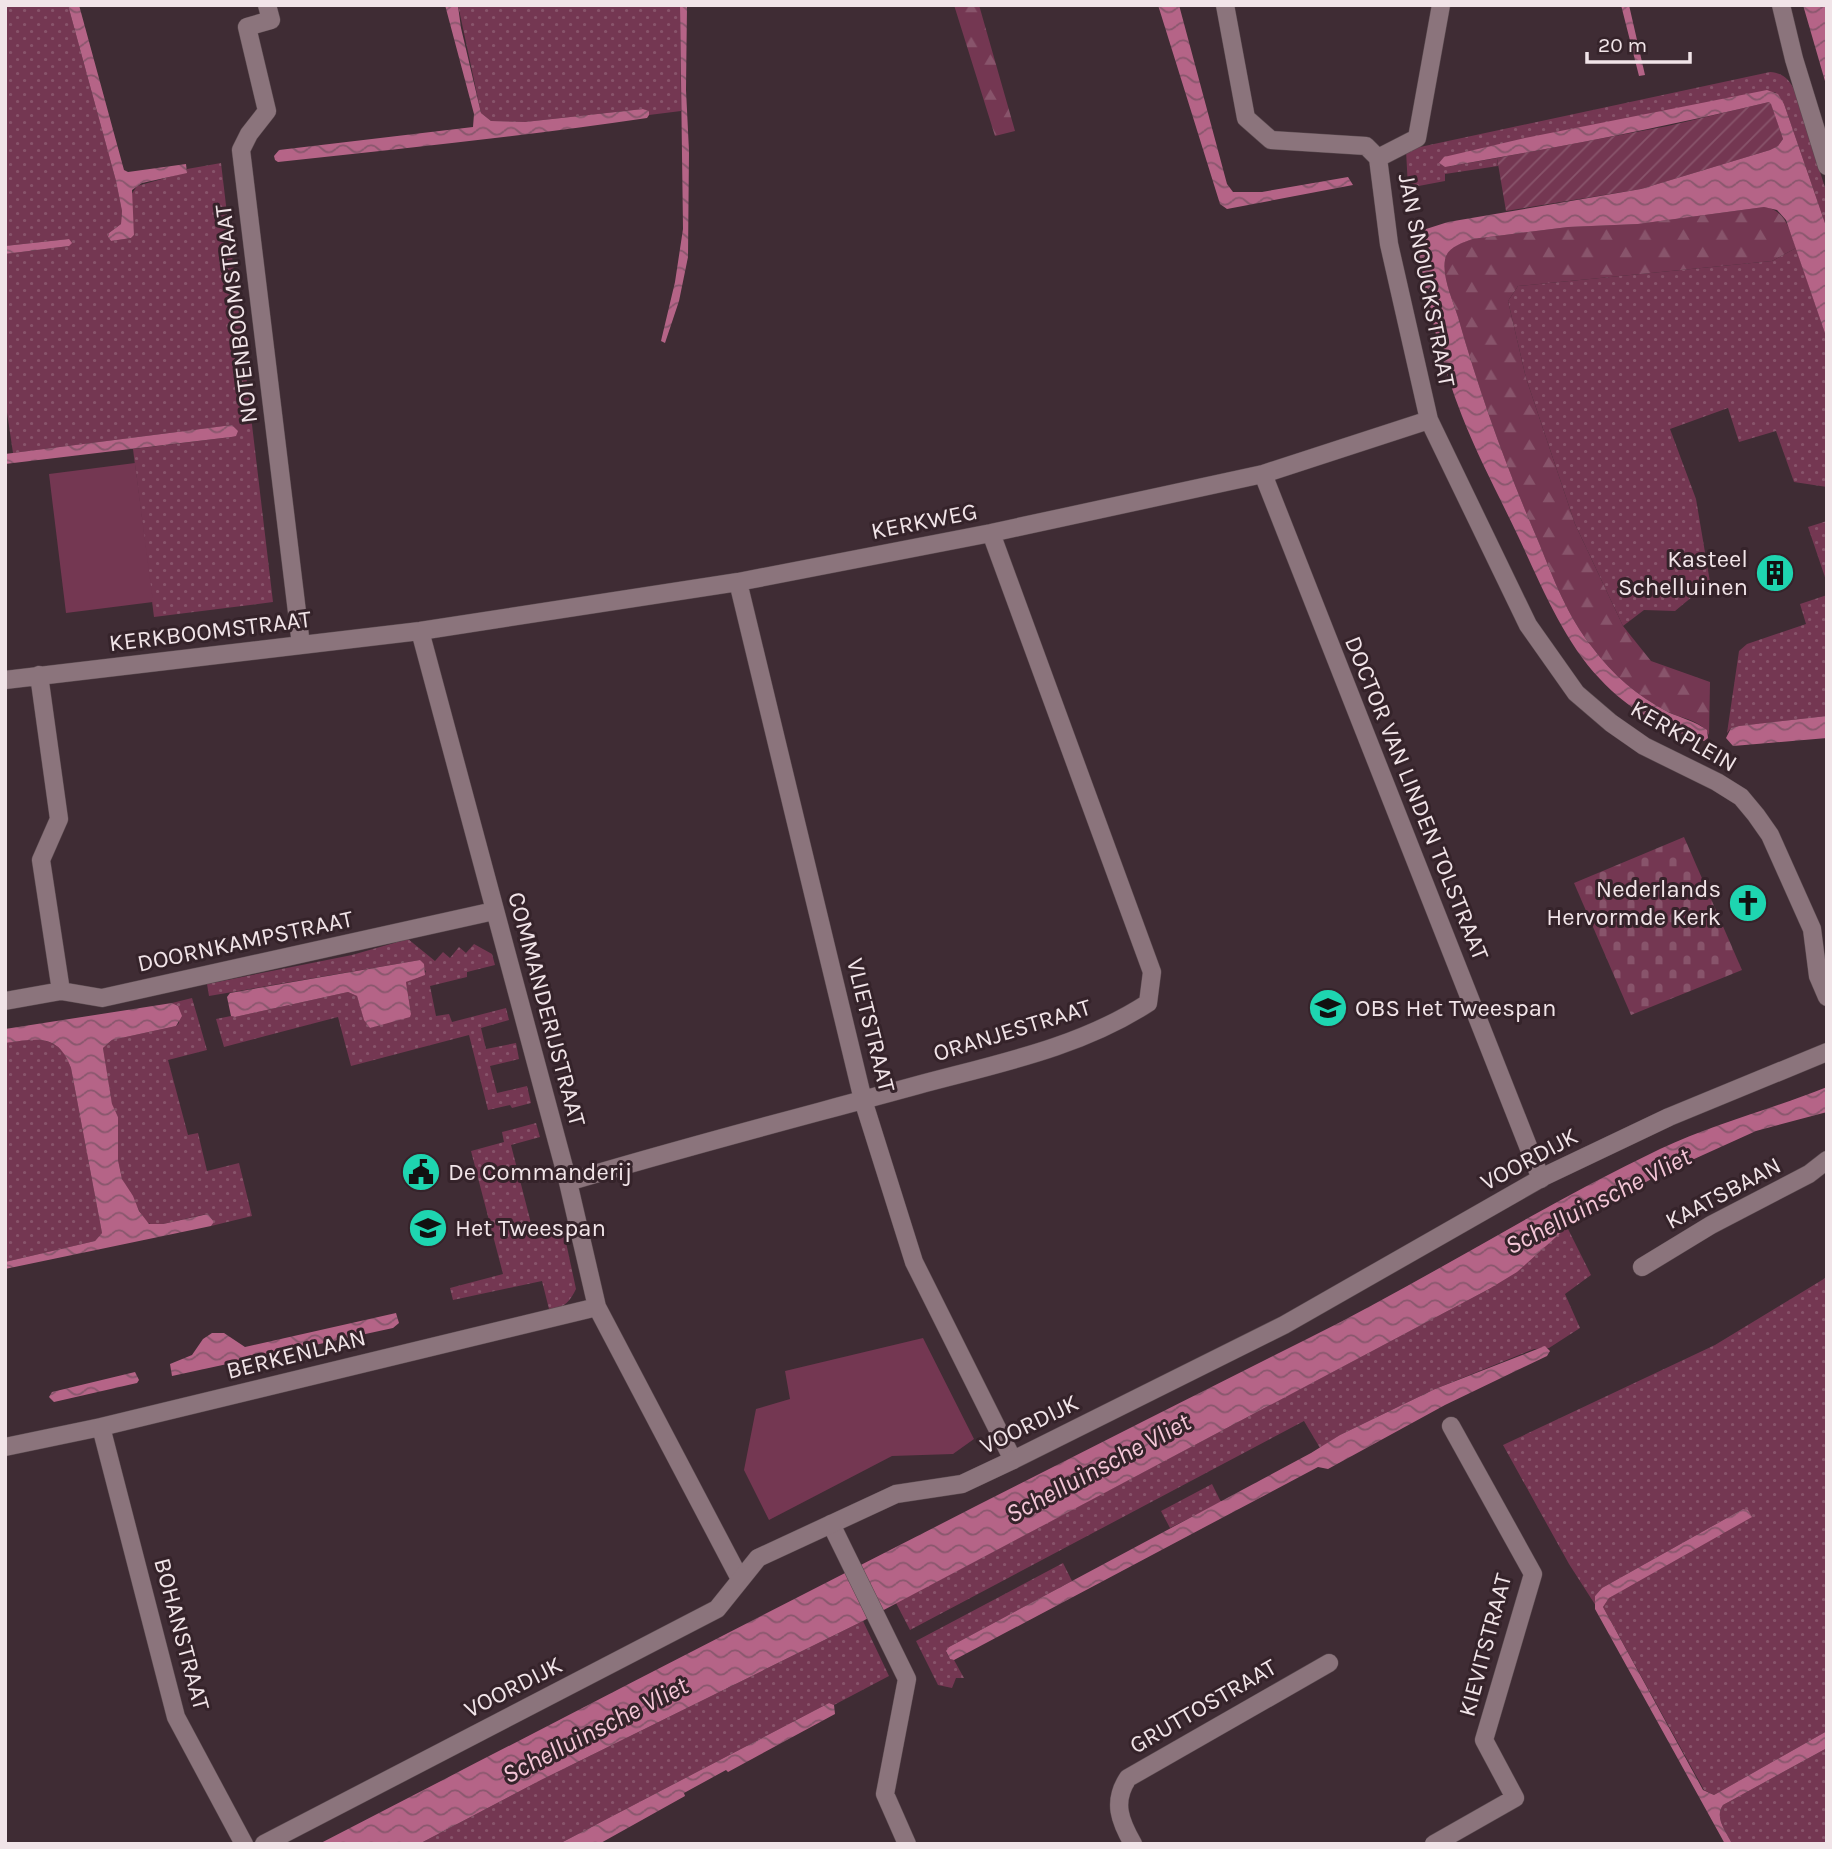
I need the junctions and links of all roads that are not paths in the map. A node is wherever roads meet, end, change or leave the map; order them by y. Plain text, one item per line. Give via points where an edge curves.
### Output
1 (267, 5) edge
2 (1225, 5) edge
3 (1441, 5) edge
4 (1781, 5) edge
5 (1378, 158) junction
6 (1827, 166) edge
7 (1429, 420) junction
8 (1263, 474) junction
9 (991, 533) junction
10 (738, 582) junction
11 (420, 631) junction
12 (301, 645) junction
13 (39, 675) junction
14 (5, 680) edge
15 (494, 911) junction
16 (61, 991) junction
17 (1827, 997) edge
18 (5, 1001) edge
19 (1827, 1052) edge
20 (863, 1100) junction
21 (1827, 1160) edge
22 (1541, 1179) junction
23 (568, 1182) junction
24 (1642, 1266) dead end
25 (597, 1307) junction
26 (1451, 1426) dead end
27 (101, 1427) junction
28 (5, 1447) edge
29 (1013, 1460) junction
30 (831, 1524) junction
31 (740, 1579) junction
32 (1329, 1663) dead end
33 (244, 1844) edge
34 (264, 1844) edge
35 (907, 1844) edge
36 (1133, 1844) edge
37 (1434, 1844) edge

1 - 12 street, NOTENBOOMSTRAAT via 271,20 247,27 267,111 242,150
2 - 5 street, JAN SNOUCKSTRAAT via 1247,118 1271,140 1366,146
3 - 5 street via 1418,138
4 - 6 street
5 - 7 street, JAN SNOUCKSTRAAT via 1389,244
7 - 8 street, KERKWEG
7 - 17 street, KERKPLEIN via 1528,625 1576,693 1644,746 1741,797 1770,835 1812,929 1818,976
8 - 9 street, KERKWEG
8 - 22 street, DOCTOR VAN LINDEN TOLSTRAAT
9 - 10 street, KERKWEG
9 - 20 street, ORANJESTRAAT via 1152,972 1148,1003 1119,1022 1042,1051
10 - 11 street, KERKWEG
10 - 20 street, VLIETSTRAAT
11 - 12 street, KERKBOOMSTRAAT
11 - 15 street, COMMANDERIJSTRAAT
12 - 13 street, KERKBOOMSTRAAT
13 - 14 street, KERKBOOMSTRAAT
13 - 16 street via 59,819 41,860
15 - 16 street, DOORNKAMPSTRAAT via 102,998
15 - 23 street, COMMANDERIJSTRAAT
16 - 18 street, DOORNKAMPSTRAAT
19 - 22 street, VOORDIJK via 1669,1117
20 - 23 street, ORANJESTRAAT
20 - 29 street, VLIETSTRAAT via 914,1262
21 - 24 street, KAATSBAAN
22 - 29 street, VOORDIJK via 1284,1325
23 - 25 street, COMMANDERIJSTRAAT
25 - 27 street, BERKENLAAN
25 - 31 street, COMMANDERIJSTRAAT
26 - 37 street, KIEVITSTRAAT via 1533,1574 1484,1740 1515,1798
27 - 28 street, BERKENLAAN
27 - 33 street, BOHANSTRAAT via 176,1717
29 - 30 street, VOORDIJK via 962,1483 896,1494
30 - 31 street, VOORDIJK via 758,1558
30 - 35 street via 907,1679 885,1794
31 - 34 street, VOORDIJK via 718,1609
32 - 36 street, GRUTTOSTRAAT via 1128,1778 1120,1790 1118,1810

